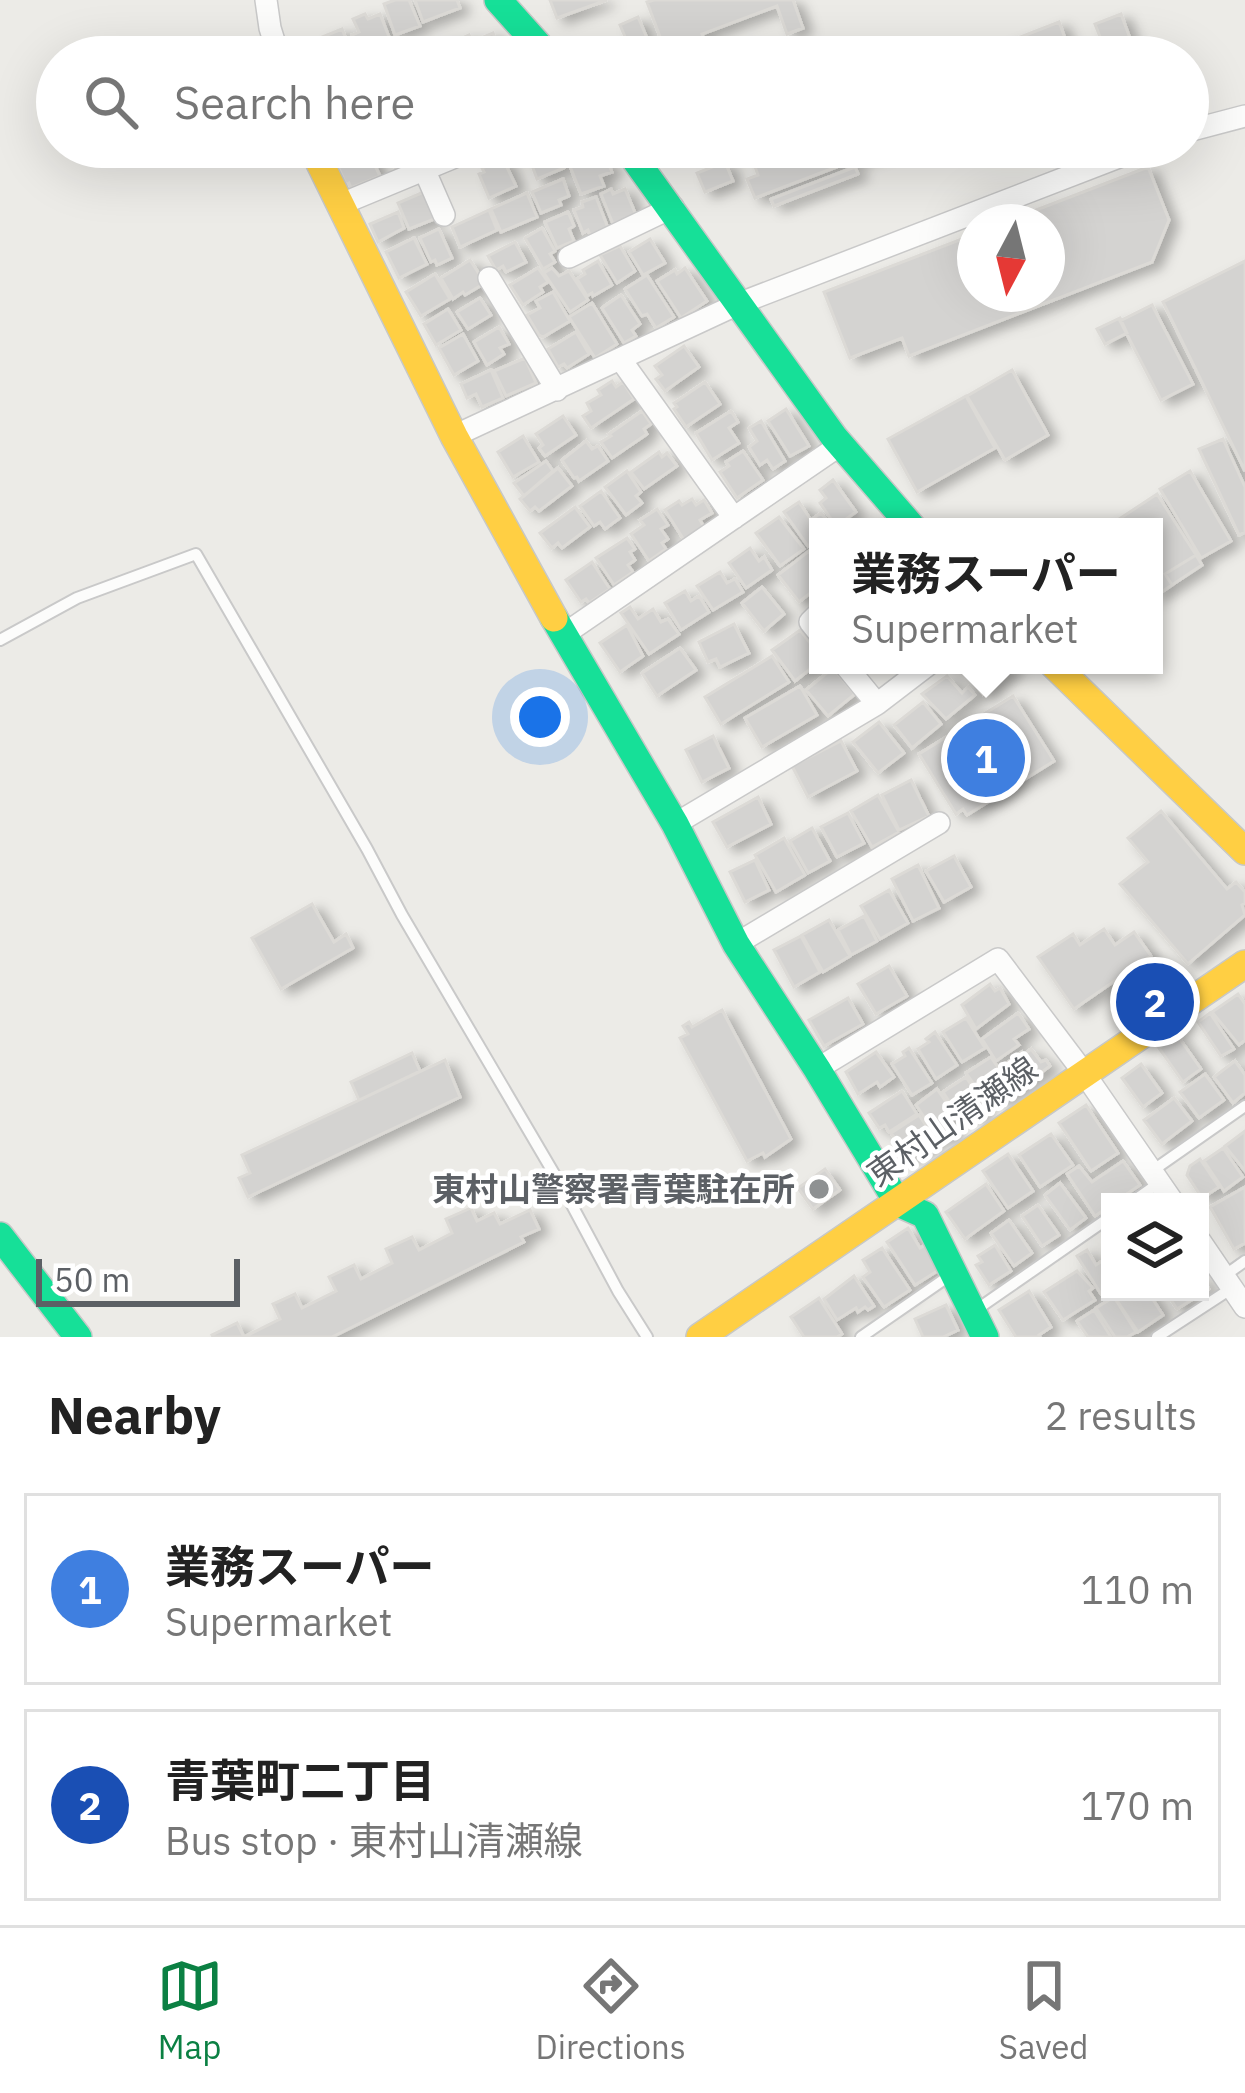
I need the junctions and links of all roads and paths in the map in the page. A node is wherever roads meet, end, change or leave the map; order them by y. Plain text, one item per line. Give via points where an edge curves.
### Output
1 (266, 0) edge
2 (498, 0) edge
3 (272, 36) edge
4 (530, 36) edge
5 (1245, 116) edge
6 (1209, 125) edge
7 (322, 168) edge
8 (643, 168) edge
9 (1091, 168) edge
10 (424, 169) joint
11 (339, 205) junction
12 (674, 207) junction
13 (444, 214) dead end
14 (569, 257) dead end
15 (489, 278) dead end
16 (738, 304) junction
17 (620, 360) junction
18 (557, 390) junction
19 (454, 436) junction
20 (840, 445) junction
21 (734, 518) junction
22 (902, 518) edge
23 (563, 635) junction
24 (0, 640) edge
25 (853, 674) edge
26 (916, 674) edge
27 (1063, 674) edge
28 (878, 704) junction
29 (674, 824) junction
30 (939, 824) dead end
31 (1245, 851) edge
32 (736, 944) junction
33 (1245, 964) edge
34 (817, 1069) junction
35 (1084, 1073) junction
36 (1245, 1106) edge
37 (1156, 1177) junction
38 (1141, 1193) edge
39 (1167, 1193) edge
40 (898, 1203) junction
41 (1101, 1224) edge
42 (0, 1236) edge
43 (1209, 1254) edge
44 (1245, 1261) edge
45 (953, 1273) junction
46 (1233, 1290) edge
47 (979, 1324) edge
48 (78, 1337) edge
49 (647, 1337) edge
50 (700, 1337) edge
51 (861, 1337) edge
52 (1156, 1337) edge

1 - 3 street
2 - 4 street
5 - 6 street
7 - 11 street
8 - 12 street
9 - 16 street
10 - 11 street
10 - 13 street
11 - 19 street
12 - 14 street
12 - 16 street
15 - 18 street
16 - 17 street
16 - 20 street
17 - 18 street
17 - 21 street
18 - 19 street
19 - 23 street
20 - 21 street
20 - 22 street
21 - 23 street
23 - 29 street
24 - 49 lane via 77,598 196,554
25 - 28 street
26 - 28 street
27 - 31 street
28 - 29 street
29 - 32 street
30 - 32 street
32 - 34 street
33 - 35 street, 東村山清瀬線
34 - 35 street via 998,958
34 - 40 street
35 - 37 street
35 - 40 street, 東村山清瀬線
36 - 37 lane
37 - 38 lane
37 - 39 street
40 - 45 street via 925,1215
40 - 50 street, 東村山清瀬線
41 - 47 lane
42 - 48 street
43 - 46 street
44 - 46 lane
45 - 47 street
45 - 51 lane
46 - 52 lane

